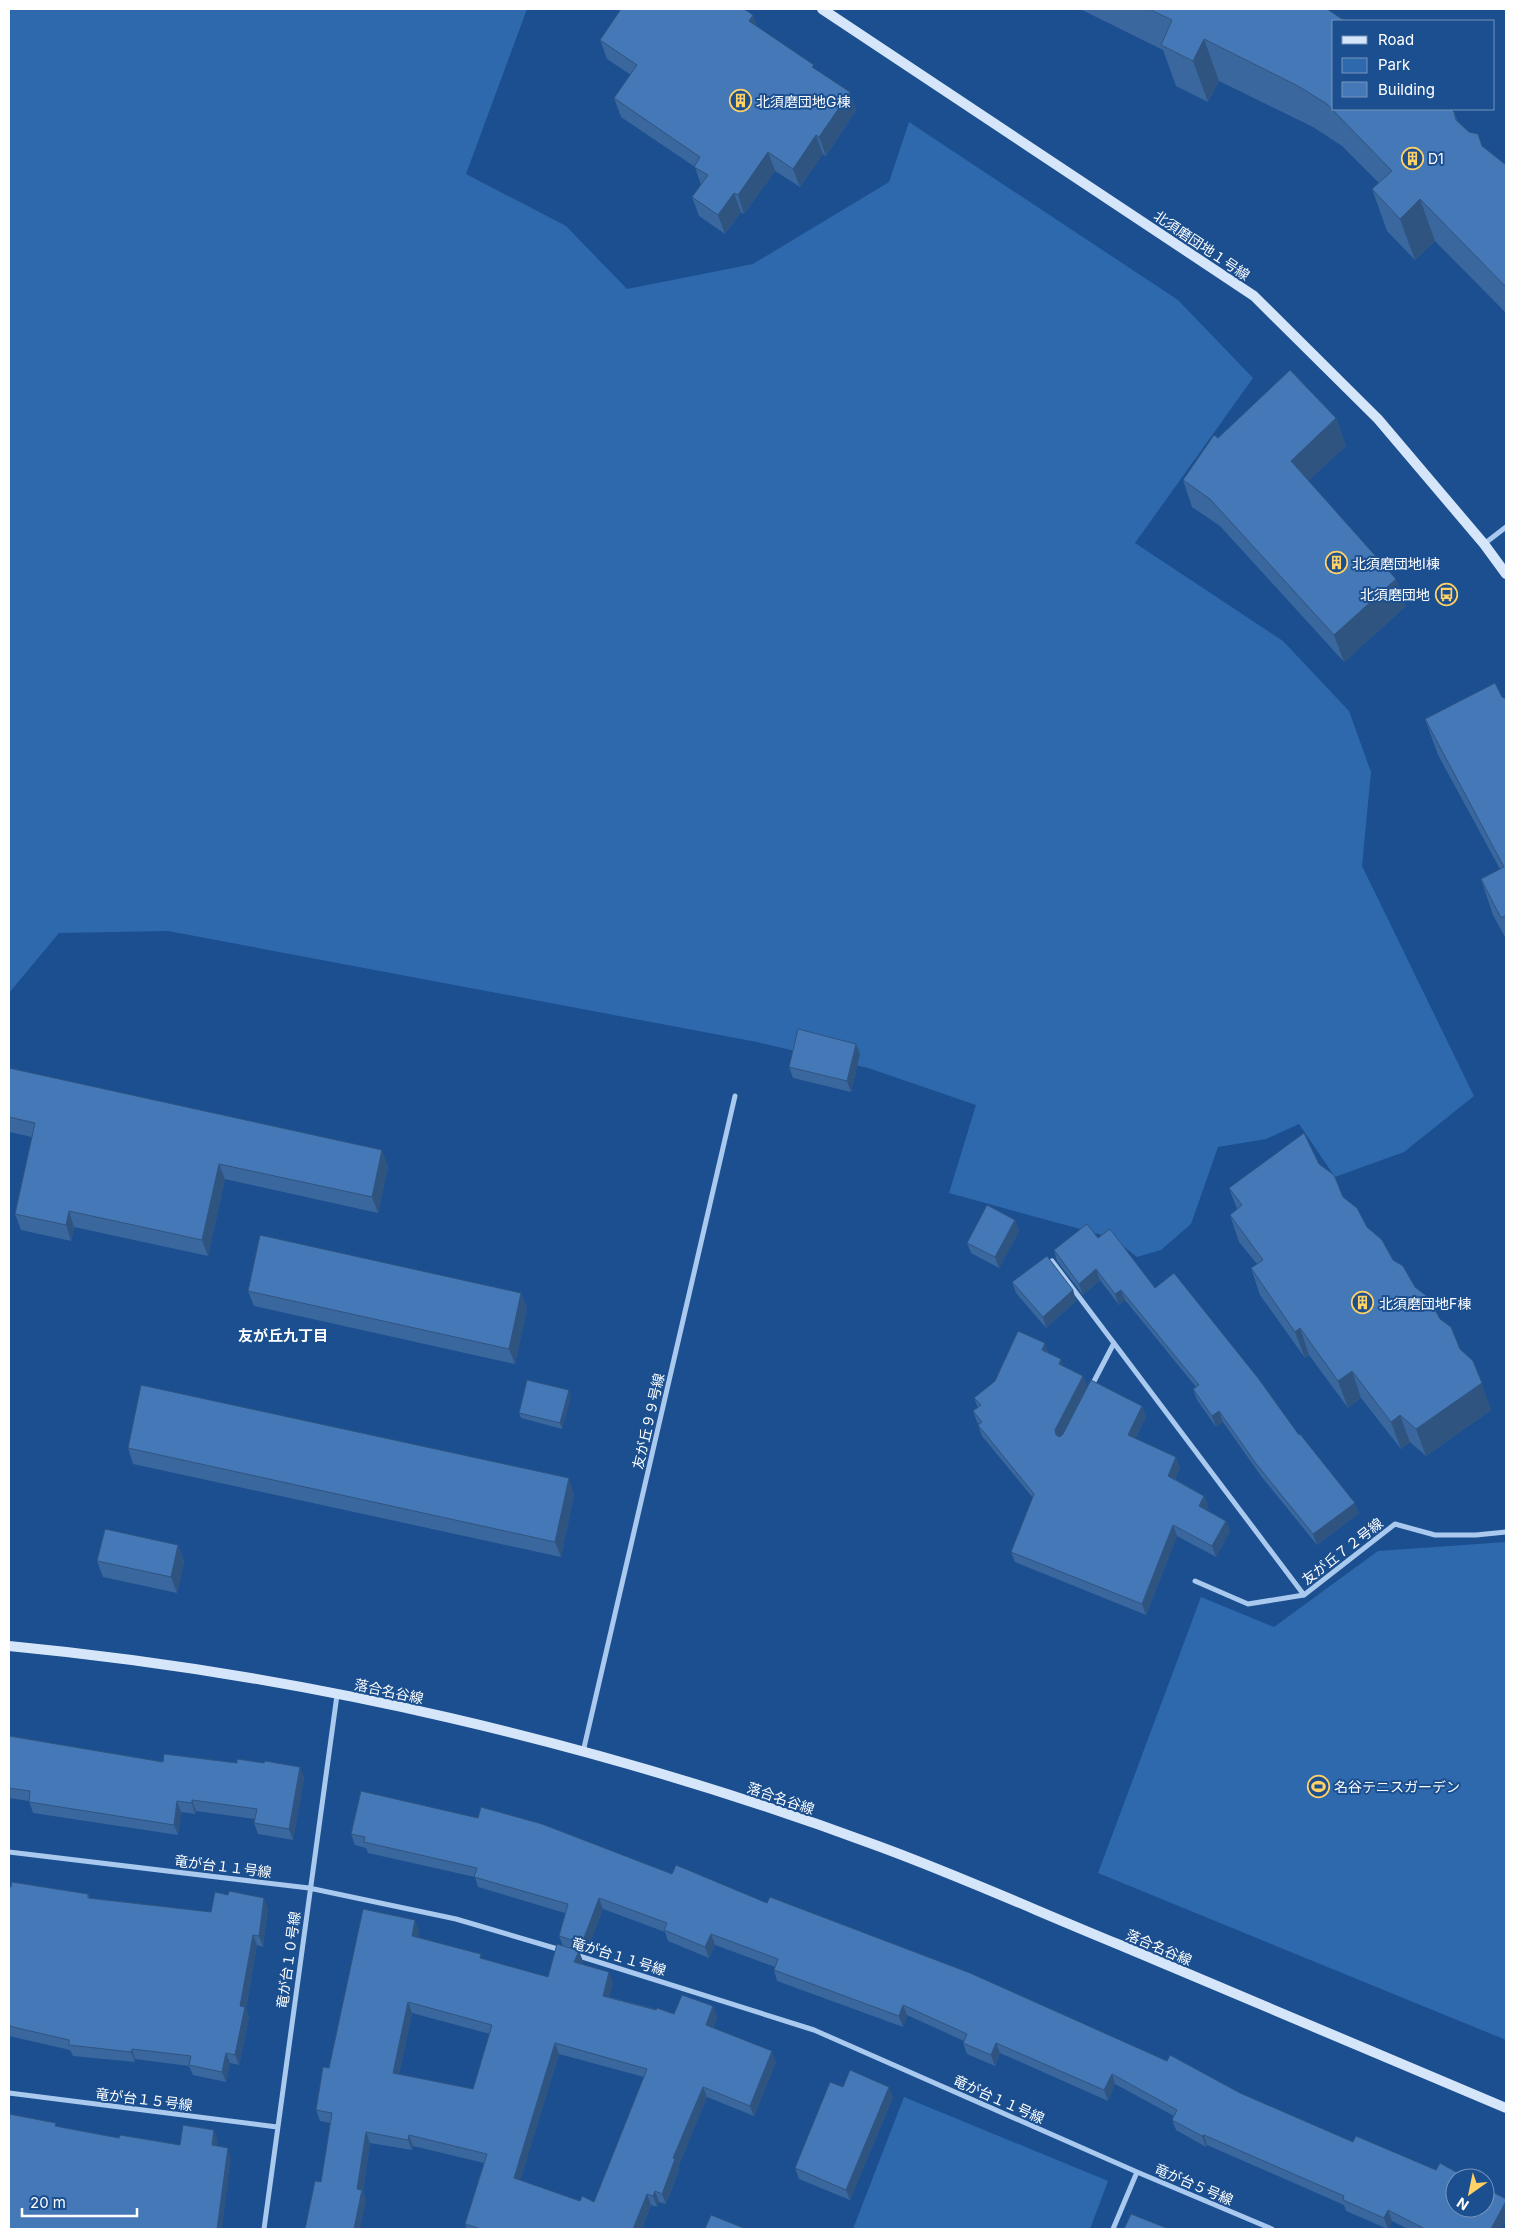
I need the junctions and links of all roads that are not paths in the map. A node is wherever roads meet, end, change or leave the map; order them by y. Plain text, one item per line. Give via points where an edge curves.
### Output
1 (822, 9) edge
2 (1506, 526) edge
3 (1484, 544) junction
4 (1506, 574) edge
5 (735, 1096) dead end
6 (1052, 1261) edge
7 (1114, 1343) junction
8 (1088, 1393) edge
9 (1506, 1532) edge
10 (1194, 1580) dead end
11 (1304, 1595) junction
12 (9, 1646) edge
13 (337, 1695) junction
14 (583, 1752) junction
15 (9, 1852) edge
16 (310, 1888) junction
17 (9, 2093) edge
18 (1506, 2108) edge
19 (277, 2127) junction
20 (1137, 2172) junction
21 (264, 2229) edge
22 (1113, 2229) edge
23 (1272, 2229) edge

1 - 3 street, 北須磨団地１号線 via 1254,296 1378,419
2 - 3 street
3 - 4 street, 北須磨団地１号線
5 - 14 street, 友が丘９９号線
6 - 7 street
7 - 8 street
7 - 11 street
9 - 11 street, 友が丘７２号線 via 1435,1535 1394,1524
10 - 11 street, 友が丘７２号線 via 1248,1604
12 - 13 street, 落合名谷線 via 200,1670
13 - 14 street, 落合名谷線
13 - 16 street, 竜が台１０号線
14 - 18 street, 落合名谷線 via 717,1791 878,1846
15 - 16 street, 竜が台１１号線
16 - 19 street, 竜が台１０号線
16 - 20 street, 竜が台１１号線 via 456,1919 814,2030
17 - 19 street, 竜が台１５号線
19 - 21 street, 竜が台１０号線
20 - 22 street, 竜が台５号線
20 - 23 street, 竜が台５号線

